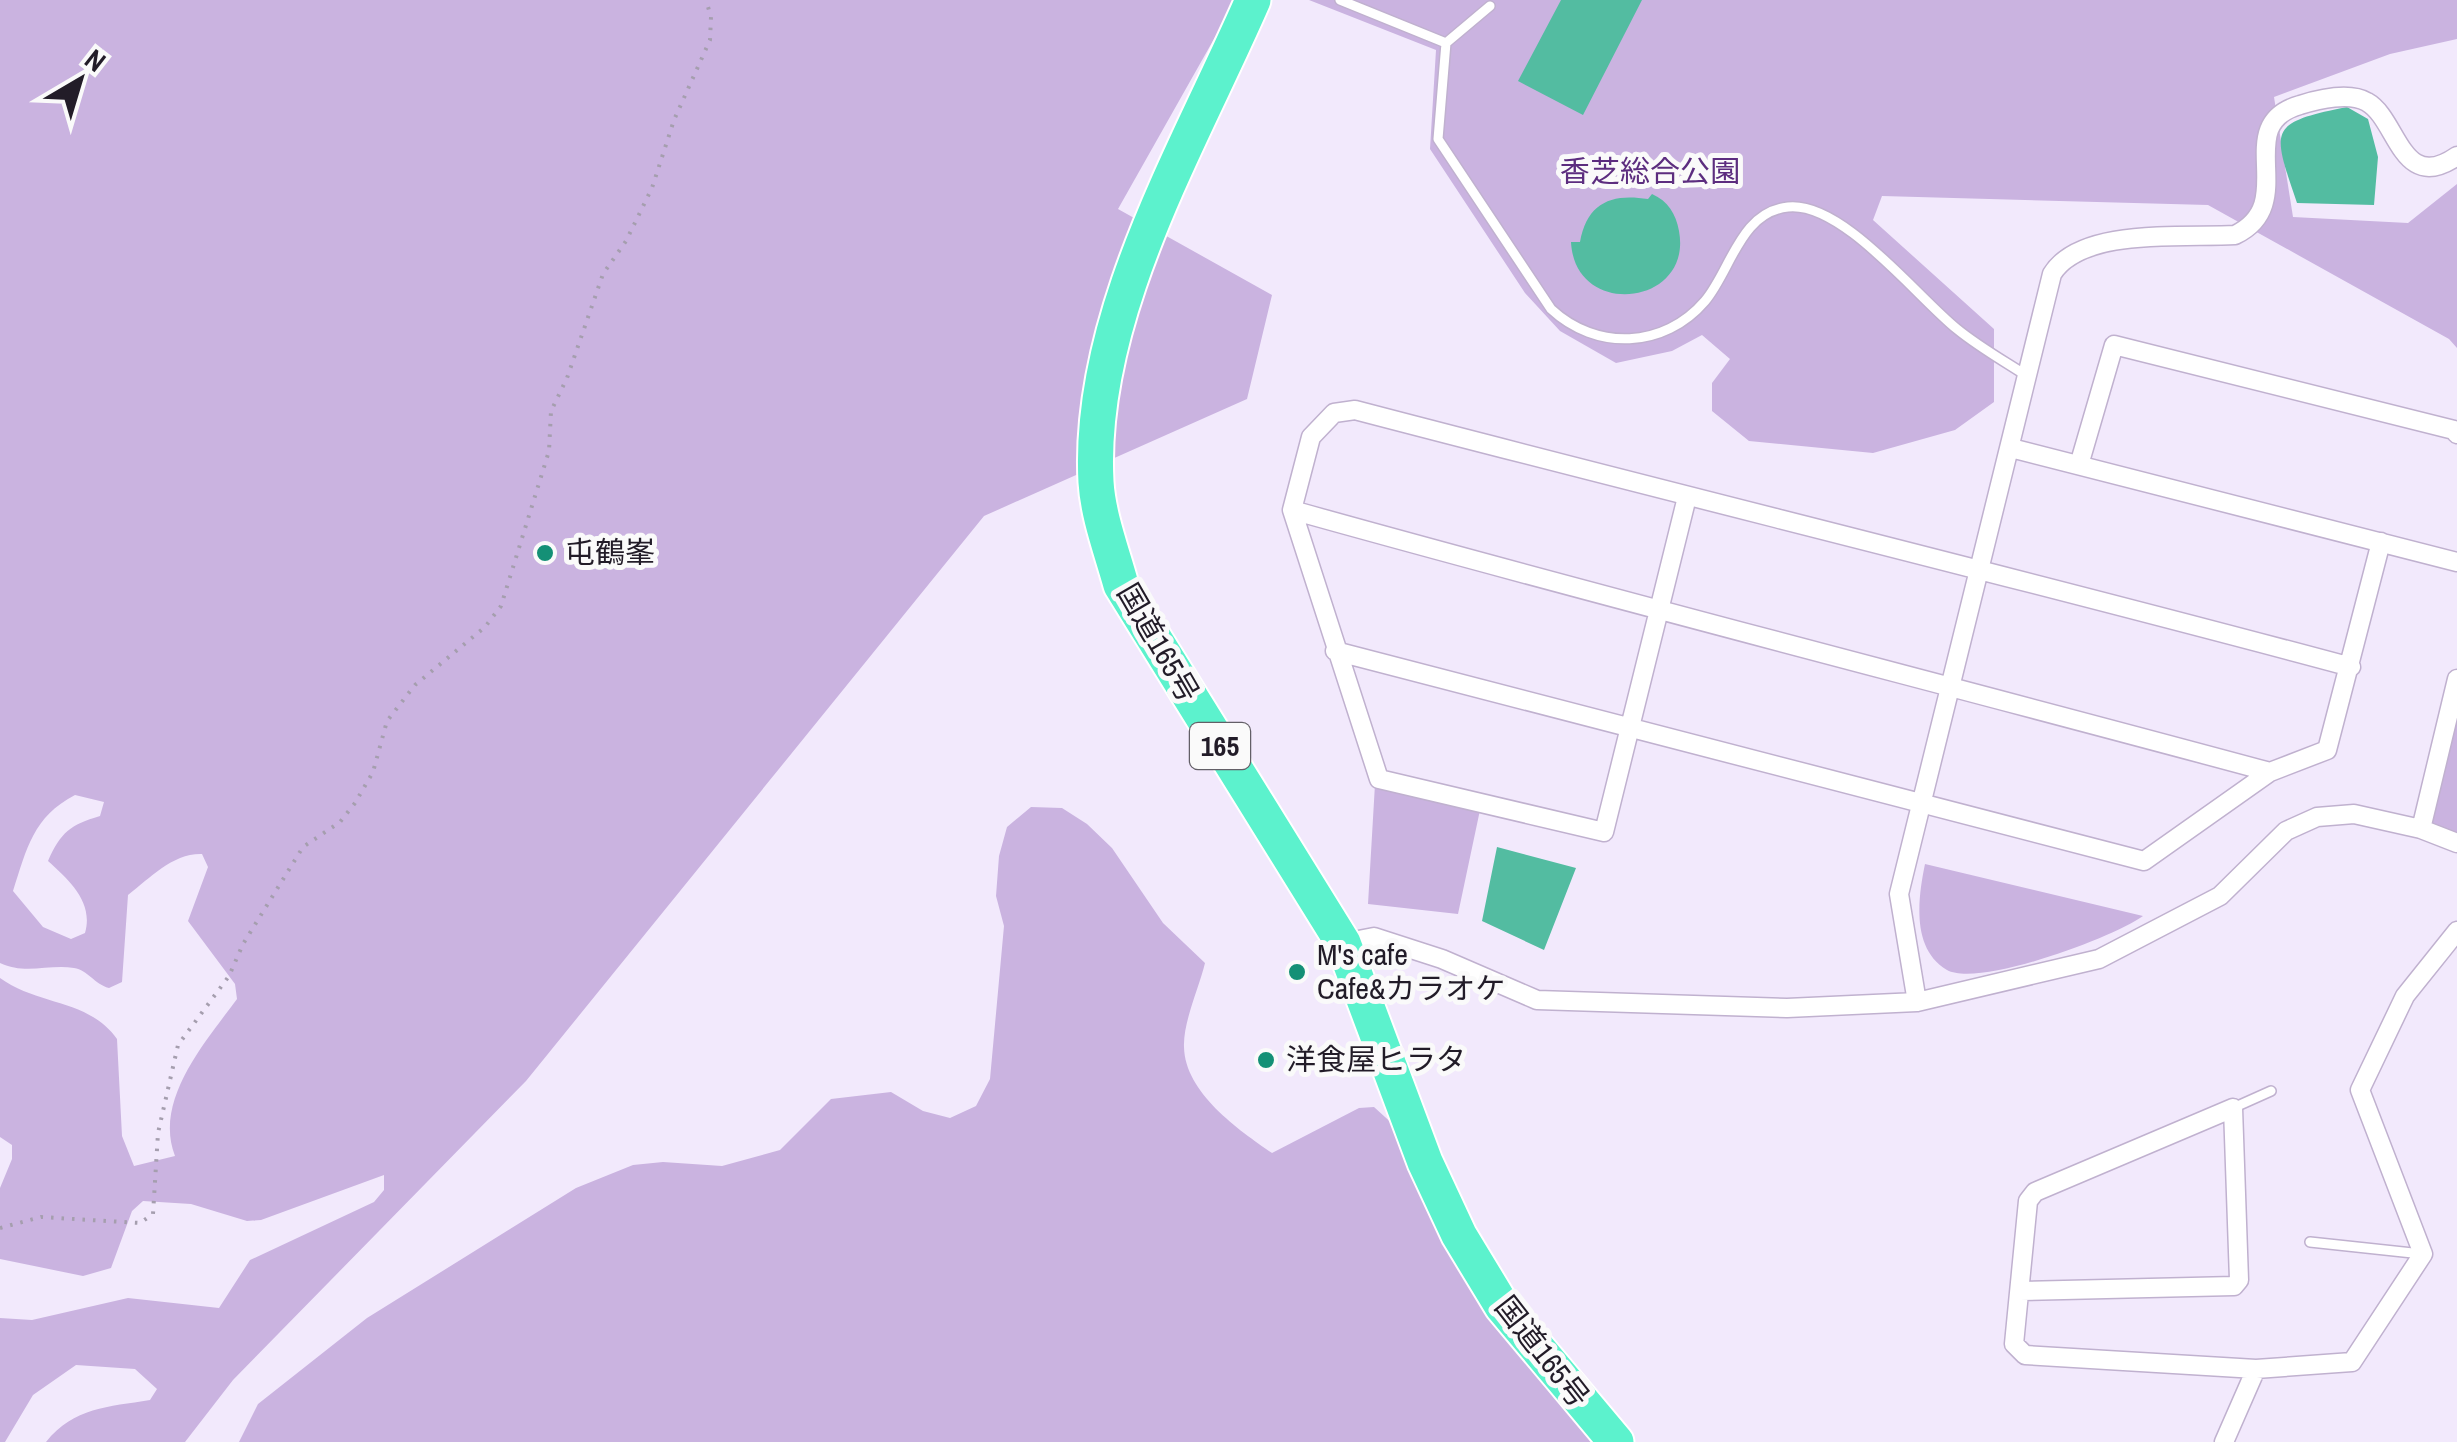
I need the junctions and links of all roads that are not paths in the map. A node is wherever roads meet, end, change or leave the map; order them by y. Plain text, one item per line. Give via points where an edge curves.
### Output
1 (1253, 0) edge
2 (1340, 0) edge
3 (1490, 6) dead end
4 (1446, 42) junction
5 (2457, 156) edge
6 (2027, 376) junction
7 (2457, 434) edge
8 (2011, 448) junction
9 (2079, 465) junction
10 (1687, 497) junction
11 (1292, 510) junction
12 (2381, 542) junction
13 (2457, 562) edge
14 (1980, 567) junction
15 (1656, 612) junction
16 (1335, 651) junction
17 (2351, 666) junction
18 (2457, 679) edge
19 (1951, 686) junction
20 (1630, 725) junction
21 (2270, 772) junction
22 (1922, 801) junction
23 (2422, 828) junction
24 (2457, 843) edge
25 (2457, 931) edge
26 (1344, 943) junction
27 (1918, 1002) junction
28 (2271, 1091) dead end
29 (2233, 1108) junction
30 (2310, 1242) dead end
31 (2423, 1254) junction
32 (2020, 1291) junction
33 (2256, 1369) junction
34 (1616, 1442) edge
35 (2224, 1442) edge

1 - 26 highway, 国道165号 / 165 via 1172,171 1126,290 1099,420 1096,483 1121,586
2 - 4 lane
3 - 4 lane
4 - 6 lane via 1438,138 1551,309 1577,328 1614,340 1665,331 1708,298 1750,227 1788,207 1841,224 1958,330
5 - 6 street via 2418,164 2402,153 2377,108 2353,96 2296,105 2270,126 2262,154 2268,198 2249,228 2235,235 2096,243 2060,260
6 - 8 street
7 - 9 street via 2114,346
8 - 9 street
8 - 14 street
9 - 12 street
10 - 11 street via 1356,410 1334,414 1310,438
10 - 14 street
10 - 15 street
11 - 15 street
11 - 16 street
12 - 13 street
12 - 17 street
14 - 17 street
14 - 19 street
15 - 19 street
15 - 20 street
16 - 20 street
16 - 20 street via 1380,779 1604,832
17 - 21 street via 2327,750
18 - 23 street
19 - 21 street
19 - 22 street
20 - 22 street
21 - 22 street via 2144,861
22 - 27 street via 1899,894
23 - 24 street
23 - 27 street via 2354,814 2317,817 2286,830 2220,896 2099,959
25 - 31 street via 2404,996 2360,1090
26 - 27 street via 1374,937 1442,958 1536,1000 1788,1008
26 - 34 highway, 国道165号 / 165 via 1425,1162 1460,1235 1502,1306
28 - 29 lane
29 - 32 street via 2035,1192 2028,1201
29 - 32 street via 2239,1280 2234,1286
30 - 31 lane
31 - 33 street via 2352,1362
32 - 33 street via 2014,1344 2025,1355
33 - 35 street

